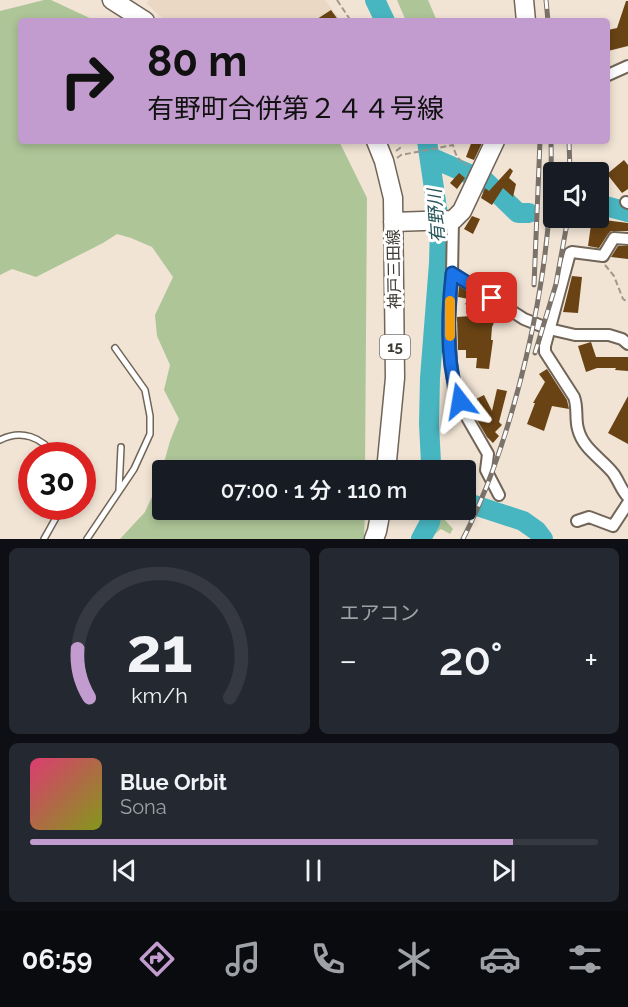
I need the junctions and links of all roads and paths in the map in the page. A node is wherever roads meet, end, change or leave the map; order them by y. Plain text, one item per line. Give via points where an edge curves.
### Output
1 (112, 0) edge
2 (337, 0) edge
3 (525, 0) edge
4 (140, 18) edge
5 (349, 18) edge
6 (525, 18) edge
7 (628, 66) edge
8 (610, 74) edge
9 (377, 144) edge
10 (494, 144) edge
11 (452, 146) joint
12 (397, 158) dead end
13 (478, 177) junction
14 (450, 221) junction
15 (400, 222) junction
16 (628, 239) edge
17 (603, 256) junction
18 (452, 273) junction
19 (628, 302) edge
20 (549, 329) junction
21 (628, 344) edge
22 (115, 348) dead end
23 (0, 440) edge
24 (42, 442) edge
25 (121, 447) dead end
26 (387, 460) edge
27 (119, 492) junction
28 (499, 495) dead end
29 (628, 497) edge
30 (628, 503) edge
31 (55, 520) edge
32 (379, 520) edge
33 (577, 520) dead end
34 (44, 539) edge
35 (87, 539) edge
36 (374, 539) edge

1 - 4 main road
2 - 5 path
3 - 6 main road
7 - 8 street
9 - 15 main road, 神戸三田線 / 15
10 - 13 main road
11 - 12 path
11 - 13 path via 459,160
13 - 14 main road via 462,211
14 - 15 main road
14 - 18 street
15 - 26 main road, 神戸三田線 / 15 via 395,378
16 - 17 street via 614,238
17 - 19 path via 605,266
17 - 20 street via 570,254
18 - 20 street via 524,319
18 - 28 street via 449,323 454,388 488,454 486,470
20 - 21 street via 575,335 609,335
20 - 29 street via 545,352 577,404 577,429
22 - 27 lane via 146,390 150,416 150,434
23 - 24 lane via 9,435 26,435
25 - 27 lane
27 - 35 lane
30 - 33 street via 613,526 589,517
31 - 34 lane
32 - 36 main road

